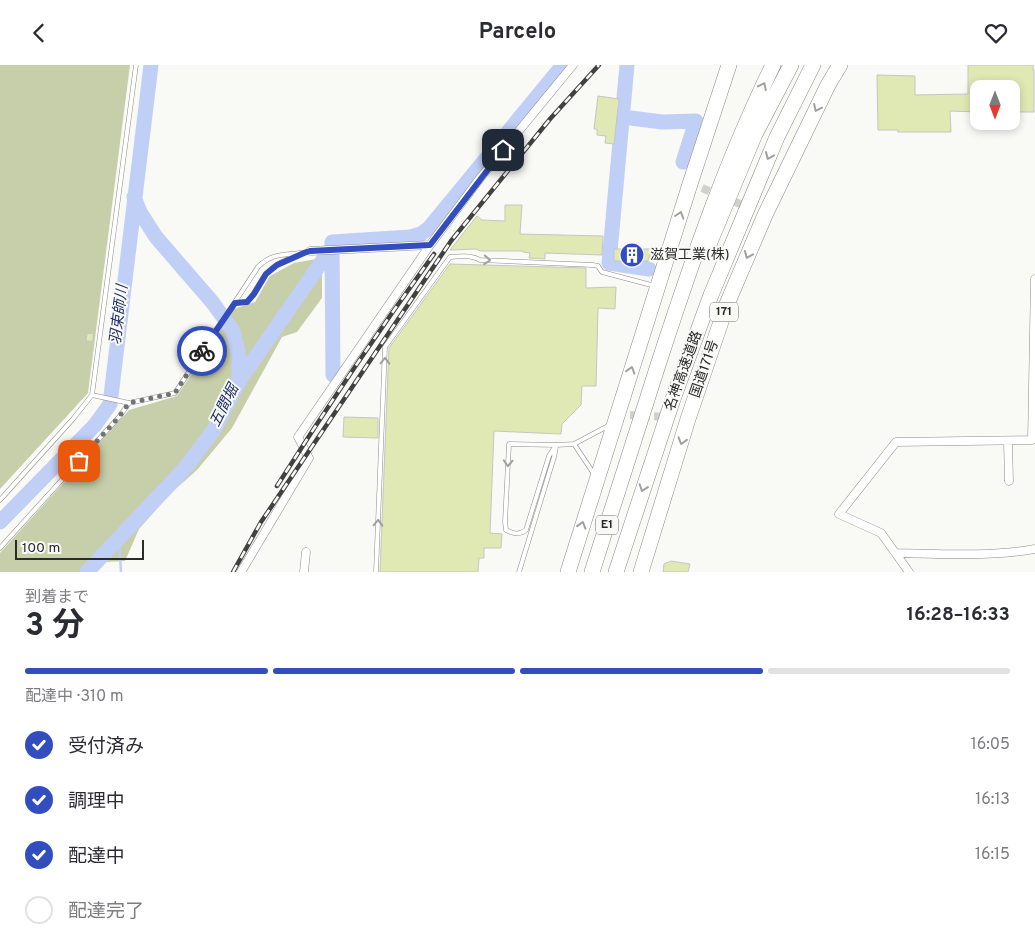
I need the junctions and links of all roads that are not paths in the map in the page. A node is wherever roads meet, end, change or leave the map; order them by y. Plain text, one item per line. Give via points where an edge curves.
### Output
1 (136, 65) edge
2 (574, 65) edge
3 (723, 65) edge
4 (729, 65) edge
5 (773, 65) edge
6 (790, 65) edge
7 (813, 65) edge
8 (840, 65) edge
9 (719, 95) junction
10 (430, 245) junction
11 (307, 252) junction
12 (1035, 279) edge
13 (651, 285) junction
14 (235, 303) junction
15 (92, 395) junction
16 (129, 403) junction
17 (1034, 408) edge
18 (618, 417) junction
19 (670, 417) tunnel mouth
20 (688, 419) junction
21 (1034, 440) edge
22 (1008, 441) junction
23 (574, 443) junction
24 (556, 445) junction
25 (622, 478) junction
26 (597, 479) junction
27 (1010, 481) dead end
28 (0, 500) edge
29 (0, 548) edge
30 (1035, 549) edge
31 (306, 552) dead end
32 (896, 553) junction
33 (241, 572) edge
34 (304, 572) edge
35 (376, 572) edge
36 (519, 572) edge
37 (568, 572) edge
38 (592, 572) edge
39 (616, 572) edge
40 (641, 572) edge
41 (909, 572) edge

1 - 15 lane
2 - 10 street via 481,177
3 - 9 highway
4 - 9 highway
25 -> 5 highway, 名神高速道路 / E1 via 682,290 754,105
6 - 25 highway, 名神高速道路 / E1 via 755,135 688,294
7 -> 39 highway, 名神高速道路 / E1 via 773,145 711,295
8 -> 20 highway, 国道171号 / 171 via 761,213
13 -> 9 highway via 693,185
10 - 11 street
10 - 33 street via 298,437 309,458
11 - 14 lane via 277,265 266,274 247,302
11 - 14 lane via 274,256 264,261
12 - 17 street
18 -> 13 highway
35 -> 13 lane via 385,347 450,257 593,265 602,272
14 - 16 lane via 175,393
15 - 16 lane
15 - 28 lane
16 - 29 lane
17 - 21 street
18 - 23 lane
18 - 26 highway
19 - 20 street
20 -> 40 highway, 国道171号 / 171
21 - 22 street
22 - 27 street
22 - 32 street via 896,442 839,513 882,533
23 - 24 lane
23 - 26 lane
24 -> 24 lane via 509,443 506,530 520,534 526,530 549,456
24 - 36 lane
25 - 38 highway, 名神高速道路 / E1
37 -> 26 highway
30 - 32 street
31 - 34 street
32 - 41 street

